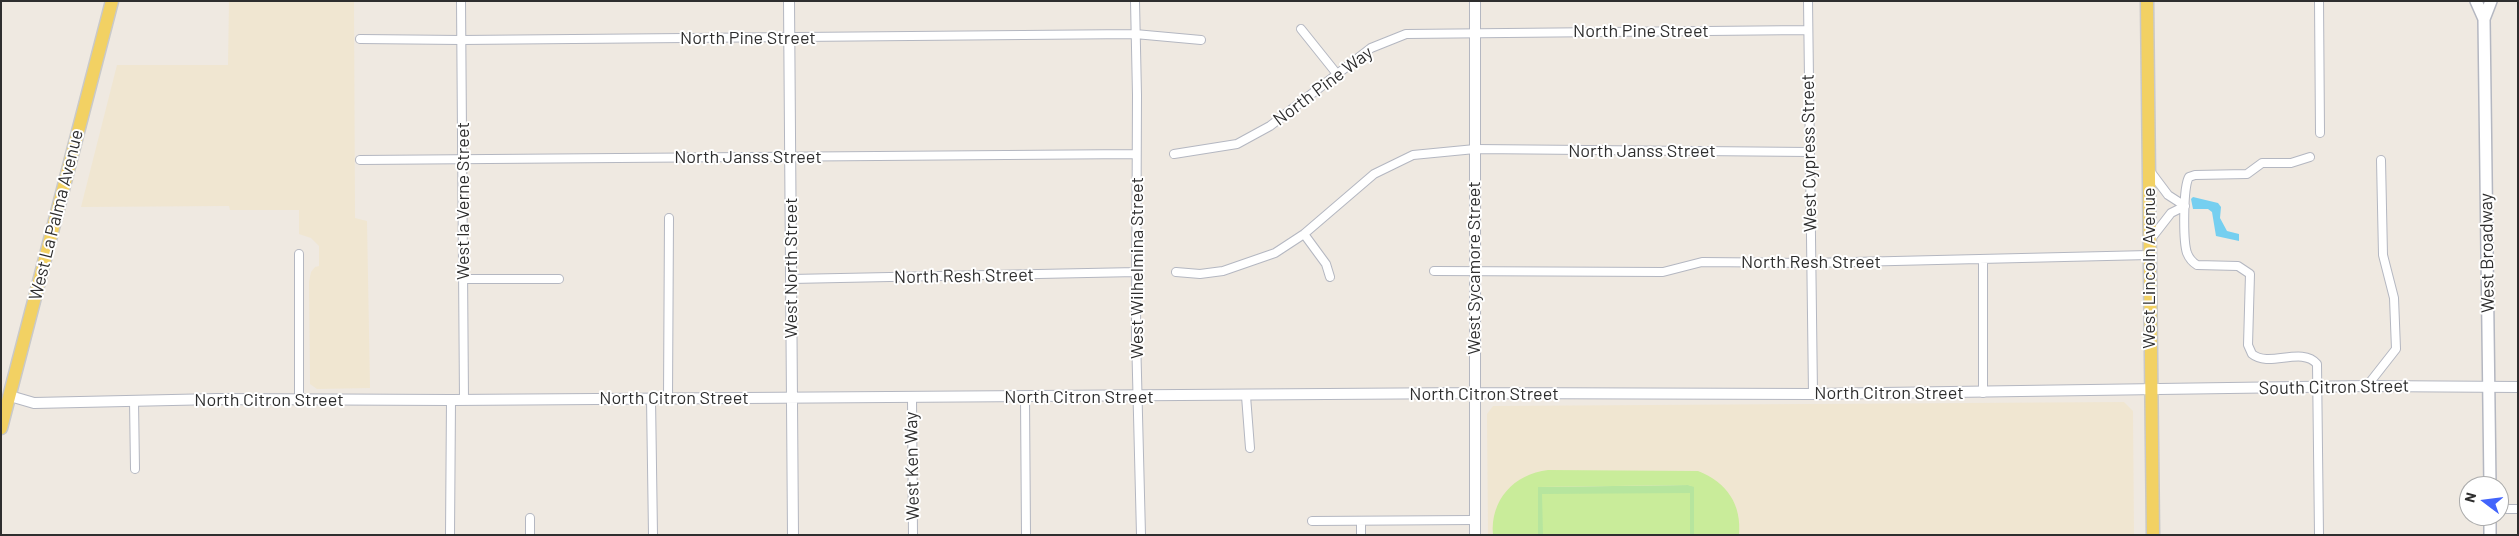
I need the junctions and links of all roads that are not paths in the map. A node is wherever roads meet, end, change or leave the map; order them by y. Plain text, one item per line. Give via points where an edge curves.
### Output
1 (112, 1) edge
2 (461, 1) edge
3 (789, 1) edge
4 (1135, 1) edge
5 (1475, 1) edge
6 (1808, 1) edge
7 (2147, 1) edge
8 (2319, 1) edge
9 (2476, 1) edge
10 (2491, 1) edge
11 (2484, 20) junction
12 (1300, 29) dead end
13 (1807, 30) junction
14 (1475, 31) junction
15 (1135, 34) junction
16 (790, 38) junction
17 (360, 39) dead end
18 (462, 40) junction
19 (1201, 40) dead end
20 (1337, 74) junction
21 (2320, 133) dead end
22 (1475, 149) junction
23 (1809, 152) junction
24 (1136, 154) junction
25 (1174, 154) dead end
26 (791, 157) junction
27 (2310, 157) dead end
28 (462, 159) junction
29 (360, 160) dead end
30 (2381, 160) dead end
31 (2148, 169) junction
32 (2185, 206) junction
33 (669, 218) dead end
34 (1304, 234) junction
35 (2149, 248) junction
36 (299, 254) dead end
37 (1982, 259) junction
38 (1810, 263) junction
39 (1137, 272) junction
40 (1176, 272) dead end
41 (1434, 272) dead end
42 (1475, 272) junction
43 (1330, 277) dead end
44 (463, 279) junction
45 (558, 279) dead end
46 (792, 279) junction
47 (2367, 386) junction
48 (2488, 386) junction
49 (2318, 387) junction
50 (2518, 387) edge
51 (2150, 390) junction
52 (1473, 393) junction
53 (1983, 393) junction
54 (1813, 394) junction
55 (10, 396) junction
56 (1246, 396) junction
57 (912, 397) junction
58 (1025, 397) junction
59 (1138, 397) junction
60 (651, 398) junction
61 (668, 398) junction
62 (792, 398) junction
63 (134, 400) junction
64 (299, 400) junction
65 (451, 400) junction
66 (464, 400) junction
67 (1, 428) edge
68 (1250, 448) dead end
69 (135, 469) dead end
70 (2490, 476) edge
71 (530, 518) dead end
72 (1474, 520) junction
73 (1312, 521) dead end
74 (1360, 522) junction
75 (450, 535) edge
76 (530, 535) edge
77 (653, 535) edge
78 (793, 535) edge
79 (913, 535) edge
80 (1026, 535) edge
81 (1141, 535) edge
82 (1360, 535) edge
83 (1475, 535) edge
84 (2153, 535) edge
85 (2319, 535) edge

1 - 55 main road, West La Palma Avenue
2 - 18 street, West la Verne Street
3 - 16 street, West North Street
4 - 15 street, West Wilhelmina Street
5 - 14 street, West Sycamore Street
6 - 13 street, West Cypress Street
7 - 31 main road, West Lincoln Avenue
8 - 21 street
9 - 11 main road, West Broadway
10 - 11 main road, West Broadway
11 - 48 main road, West Broadway
12 - 20 street
13 - 14 street, North Pine Street
13 - 23 street, West Cypress Street
14 - 20 street, North Pine Way via 1406,34 1371,48
14 - 22 street, West Sycamore Street
15 - 16 street, North Pine Street
15 - 19 street, North Pine Street
15 - 24 street, West Wilhelmina Street
16 - 18 street, North Pine Street
16 - 26 street, West North Street
17 - 18 street, North Pine Street
18 - 28 street, West la Verne Street
20 - 25 street, North Pine Way via 1270,126 1237,144
22 - 23 street, North Janss Street
22 - 34 street, North Janss Street via 1413,155 1382,170
22 - 42 street, West Sycamore Street
23 - 38 street, West Cypress Street
24 - 26 street, North Janss Street
24 - 39 street, West Wilhelmina Street
26 - 28 street, North Janss Street
26 - 46 street, West North Street
27 - 32 street via 2291,163 2262,163 2247,174 2192,175 2186,184
28 - 29 street, North Janss Street
28 - 44 street, West la Verne Street
30 - 47 street via 2383,255 2394,298 2396,349
31 - 32 street via 2168,195
31 - 35 main road, West Lincoln Avenue
32 - 35 street via 2171,213
32 - 49 street via 2186,251 2191,261 2202,267 2238,266 2251,277 2250,351 2260,358 2312,359 2317,364
33 - 61 street
34 - 40 street, North Janss Street via 1275,253 1244,265 1208,273
34 - 43 street via 1326,264
35 - 37 street, North Resh Street
35 - 51 main road, West Lincoln Avenue
36 - 64 street
37 - 38 street, North Resh Street
37 - 53 street
38 - 42 street, North Resh Street via 1702,262 1662,272
38 - 54 street, West Cypress Street
39 - 46 street, North Resh Street
39 - 59 street, West Wilhelmina Street
41 - 42 street, North Resh Street
42 - 52 street, West Sycamore Street
44 - 45 street
44 - 66 street, West la Verne Street
46 - 62 street, West North Street
47 - 48 street, South Citron Street
47 - 49 street, South Citron Street
48 - 50 street, South Citron Street
48 - 70 main road, West Broadway
49 - 51 street, South Citron Street
49 - 85 street
51 - 53 street, North Citron Street
51 - 84 main road, West Lincoln Avenue
52 - 54 street, North Citron Street
52 - 56 street, North Citron Street
52 - 72 street, West Sycamore Street
53 - 54 street, North Citron Street
55 - 63 street, North Citron Street via 34,403
55 - 67 main road, West La Palma Avenue
56 - 59 street, North Citron Street
56 - 68 street
57 - 58 street, North Citron Street
57 - 62 street, North Citron Street
57 - 79 street, West Ken Way
58 - 59 street, North Citron Street
58 - 80 street
59 - 81 street, West Wilhelmina Street
60 - 61 street, North Citron Street
60 - 66 street, North Citron Street
60 - 77 street
61 - 62 street, North Citron Street
62 - 78 street, West North Street
63 - 64 street, North Citron Street
63 - 69 street
64 - 65 street, North Citron Street
65 - 66 street, North Citron Street
65 - 75 street
71 - 76 street
72 - 74 street
72 - 83 street, West Sycamore Street
73 - 74 street
74 - 82 street

